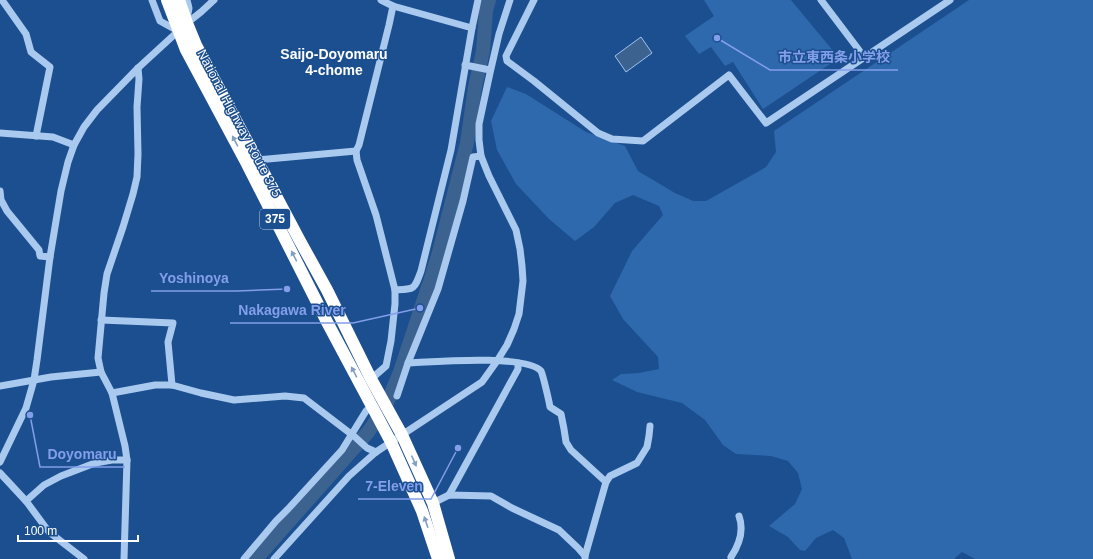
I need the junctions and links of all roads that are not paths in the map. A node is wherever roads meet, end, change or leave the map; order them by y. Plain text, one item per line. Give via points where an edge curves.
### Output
1 (2, 0) edge
2 (152, 0) edge
3 (167, 0) edge
4 (179, 0) edge
5 (187, 0) edge
6 (214, 0) edge
7 (381, 0) edge
8 (478, 0) edge
9 (534, 0) edge
10 (821, 0) edge
11 (950, 0) edge
12 (508, 1) edge
13 (393, 6) junction
14 (183, 27) junction
15 (472, 28) junction
16 (865, 58) junction
17 (465, 65) junction
18 (138, 68) junction
19 (488, 70) junction
20 (0, 133) edge
21 (36, 136) junction
22 (74, 145) junction
23 (356, 152) junction
24 (481, 156) junction
25 (257, 160) junction
26 (0, 191) edge
27 (50, 257) junction
28 (395, 290) junction
29 (101, 320) junction
30 (497, 361) junction
31 (408, 363) junction
32 (518, 363) junction
33 (101, 372) junction
34 (34, 380) junction
35 (372, 382) junction
36 (172, 385) junction
37 (0, 386) edge
38 (112, 393) junction
39 (397, 396) dead end
40 (372, 406) junction
41 (650, 426) dead end
42 (353, 435) junction
43 (402, 435) junction
44 (391, 442) junction
45 (376, 452) junction
46 (127, 460) junction
47 (0, 462) edge
48 (0, 473) edge
49 (606, 482) junction
50 (449, 495) junction
51 (26, 501) junction
52 (433, 503) junction
53 (739, 516) dead end
54 (585, 557) edge
55 (731, 558) edge
56 (84, 559) edge
57 (124, 559) edge
58 (244, 559) edge
59 (274, 559) edge
60 (438, 559) edge
61 (449, 559) edge

1 - 21 street via 26,34 31,52 50,67
2 - 14 street via 160,21
3 - 14 highway, National Highway Route 375 / 375
4 - 14 highway, National Highway Route 375 / 375
5 - 14 street via 189,8
6 - 14 street
7 - 13 street
8 - 15 street
9 - 16 street via 506,56 507,61 598,133 612,139 643,141 729,74 766,123
10 - 16 street
11 - 16 street
12 - 19 street
13 - 15 street
13 - 23 street
14 - 18 street
14 - 25 highway, National Highway Route 375 / 375 via 196,45
40 -> 14 highway, National Highway Route 375 / 375 via 186,50
15 - 17 street
17 - 19 street
17 - 28 street via 451,150 421,271 415,286 411,289
18 - 22 street via 97,110
18 - 29 street via 137,177 107,274
19 - 24 street via 480,124
20 - 21 street
21 - 22 street
22 - 27 street via 61,191
23 - 25 street
23 - 28 street via 376,215
24 - 30 street via 516,230 522,266 519,314 507,345
24 - 31 street via 473,158 438,289
25 - 35 highway, National Highway Route 375 / 375 via 327,290
26 - 27 street via 1,200 7,211 39,250 40,256
27 - 34 street
28 - 35 street via 391,341 386,366
29 - 33 street via 98,358
29 - 36 street via 173,323 168,342
30 - 31 street
30 - 32 street
30 - 43 street via 482,382
31 - 39 street
32 - 49 street via 534,366 541,372 550,407 562,414 566,442 571,450
32 - 50 street via 518,369
33 - 34 street
33 - 38 street
34 - 37 street
34 - 47 street via 26,408
35 - 43 highway, National Highway Route 375 / 375
36 - 38 street via 155,385
36 - 42 street via 234,400 285,396 304,398
38 - 46 street
40 - 42 street via 366,411
40 - 44 highway, National Highway Route 375 / 375
41 - 49 street via 647,446 637,463 610,476
42 - 45 street via 367,448
42 - 58 street
43 - 44 street
43 -> 52 highway, National Highway Route 375 / 375
44 - 45 street
60 -> 44 highway, National Highway Route 375 / 375 via 422,511
45 - 59 street via 349,476
46 - 51 street via 95,463 61,476 44,485
46 - 57 street
48 - 51 street
49 - 54 street
50 - 52 street
50 - 54 street via 491,496 559,530
51 - 56 street via 49,532
52 - 61 highway, National Highway Route 375 / 375
53 - 55 street via 741,536

